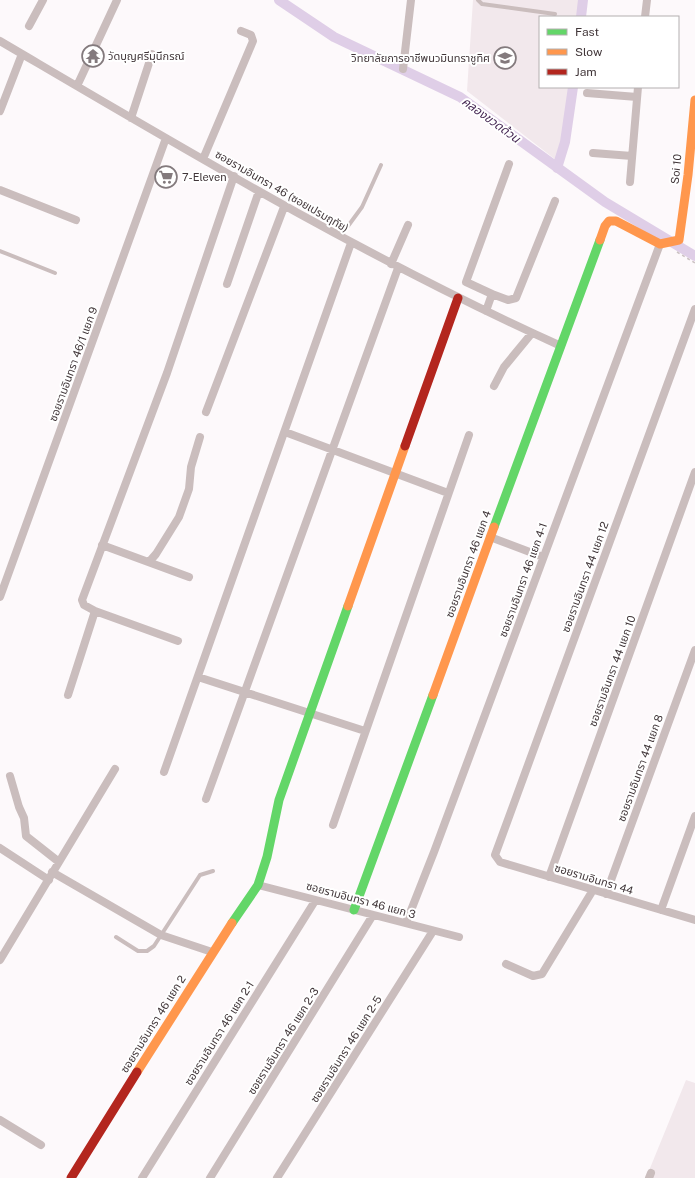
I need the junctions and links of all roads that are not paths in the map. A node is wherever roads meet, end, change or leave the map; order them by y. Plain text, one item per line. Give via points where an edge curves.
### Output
1 (43, 0) edge
2 (117, 0) edge
3 (411, 0) edge
4 (478, 0) edge
5 (647, 0) edge
6 (555, 14) dead end
7 (645, 16) edge
8 (29, 26) dead end
9 (241, 31) dead end
10 (0, 41) edge
11 (22, 54) junction
12 (152, 54) dead end
13 (403, 69) dead end
14 (77, 86) junction
15 (638, 88) edge
16 (587, 93) dead end
17 (637, 97) junction
18 (695, 100) edge
19 (0, 111) edge
20 (131, 118) junction
21 (166, 138) junction
22 (593, 153) dead end
23 (632, 156) junction
24 (203, 159) junction
25 (381, 164) dead end
26 (509, 164) dead end
27 (234, 176) junction
28 (691, 176) edge
29 (630, 182) dead end
30 (0, 190) edge
31 (258, 192) junction
32 (555, 201) dead end
33 (284, 207) junction
34 (76, 220) dead end
35 (408, 225) dead end
36 (340, 236) junction
37 (352, 243) junction
38 (662, 244) junction
39 (0, 251) edge
40 (394, 266) junction
41 (55, 273) dead end
42 (227, 284) dead end
43 (492, 294) junction
44 (458, 298) junction
45 (486, 311) junction
46 (695, 312) edge
47 (532, 333) junction
48 (561, 346) junction
49 (494, 386) dead end
50 (206, 412) dead end
51 (285, 432) junction
52 (469, 435) dead end
53 (200, 437) dead end
54 (331, 450) junction
55 (695, 472) edge
56 (395, 473) junction
57 (448, 493) junction
58 (490, 537) junction
59 (102, 545) junction
60 (543, 557) junction
61 (149, 562) junction
62 (189, 577) dead end
63 (0, 597) edge
64 (95, 611) junction
65 (178, 641) dead end
66 (695, 650) edge
67 (198, 677) junction
68 (244, 693) junction
69 (68, 695) dead end
70 (309, 714) junction
71 (365, 731) junction
72 (115, 769) dead end
73 (164, 772) dead end
74 (10, 776) dead end
75 (206, 799) dead end
76 (695, 816) edge
77 (333, 825) dead end
78 (0, 848) edge
79 (497, 850) joint
80 (59, 862) junction
81 (213, 871) dead end
82 (51, 876) junction
83 (549, 877) junction
84 (258, 885) junction
85 (593, 890) junction
86 (606, 894) junction
87 (315, 901) junction
88 (354, 910) junction
89 (661, 910) junction
90 (373, 915) junction
91 (695, 920) edge
92 (406, 923) junction
93 (433, 931) junction
94 (161, 935) junction
95 (459, 936) dead end
96 (116, 937) dead end
97 (212, 952) junction
98 (0, 960) edge
99 (506, 964) dead end
100 (0, 1120) edge
101 (41, 1145) dead end
102 (71, 1178) edge
103 (142, 1178) edge
104 (210, 1178) edge
105 (277, 1178) edge

1 - 8 street
2 - 14 street
3 - 13 street
4 - 6 lane via 482,4
5 - 7 street
9 - 24 street via 251,35 253,41
10 - 11 street, ซอยรามอินทรา 46 (ซอยเปรมฤทัย)
11 - 14 street, ซอยรามอินทรา 46 (ซอยเปรมฤทัย)
11 - 19 street
12 - 20 street
14 - 20 street, ซอยรามอินทรา 46 (ซอยเปรมฤทัย)
15 - 17 street
16 - 17 street
17 - 23 street
18 - 28 street, Soi 10
20 - 21 street, ซอยรามอินทรา 46 (ซอยเปรมฤทัย)
21 - 24 street, ซอยรามอินทรา 46 (ซอยเปรมฤทัย)
21 - 63 street, ซอยรามอินทรา 46/1 แยก 9
22 - 23 street
23 - 29 street
24 - 27 street, ซอยรามอินทรา 46 (ซอยเปรมฤทัย)
25 - 36 lane via 362,207
26 - 43 street via 466,282
27 - 31 street, ซอยรามอินทรา 46 (ซอยเปรมฤทัย)
27 - 59 street via 167,373
28 - 38 street, Soi 10 via 679,240
30 - 34 street
31 - 33 street, ซอยรามอินทรา 46 (ซอยเปรมฤทัย)
31 - 42 street
32 - 43 street via 516,298 508,300
33 - 36 street, ซอยรามอินทรา 46 (ซอยเปรมฤทัย)
33 - 50 street
35 - 40 street
36 - 37 street, ซอยรามอินทรา 46 (ซอยเปรมฤทัย)
37 - 40 street, ซอยรามอินทรา 46 (ซอยเปรมฤทัย)
37 - 51 street
38 - 48 street, ซอยรามอินทรา 46 แยก 4 via 616,221 609,221
38 - 60 street, ซอยรามอินทรา 46 แยก 4-1
39 - 41 lane
40 - 44 street, ซอยรามอินทรา 46 (ซอยเปรมฤทัย)
40 - 54 street
43 - 45 street
44 - 45 street, ซอยรามอินทรา 46 (ซอยเปรมฤทัย)
44 - 56 street, ซอยรามอินทรา 46 แยก 2
45 - 47 street, ซอยรามอินทรา 46 (ซอยเปรมฤทัย)
46 - 79 street, ซอยรามอินทรา 44 แยก 12
47 - 48 street, ซอยรามอินทรา 46 (ซอยเปรมฤทัย)
47 - 49 street via 504,367
48 - 58 street, ซอยรามอินทรา 46 แยก 4
51 - 54 street
51 - 67 street
52 - 57 street
53 - 61 street via 191,467 189,489 179,517
54 - 56 street
54 - 68 street
55 - 83 street, ซอยรามอินทรา 44 แยก 10
56 - 57 street
56 - 70 street, ซอยรามอินทรา 46 แยก 2
57 - 71 street
58 - 60 street
58 - 88 street, ซอยรามอินทรา 46 แยก 4
59 - 61 street
59 - 64 street via 82,600
60 - 92 street, ซอยรามอินทรา 46 แยก 4-1
61 - 62 street
64 - 65 street
64 - 69 street
66 - 86 street, ซอยรามอินทรา 44 แยก 8
67 - 68 street
67 - 73 street
68 - 70 street
68 - 75 street
70 - 71 street
70 - 84 street, ซอยรามอินทรา 46 แยก 2 via 279,800 271,843
71 - 77 street
72 - 80 street
74 - 80 street via 24,818 26,836
76 - 89 street
78 - 82 street
79 - 83 street, ซอยรามอินทรา 44 via 496,858 500,862
80 - 82 street
81 - 94 lane via 200,875
82 - 94 street
82 - 98 street
83 - 85 street, ซอยรามอินทรา 44
84 - 87 street, ซอยรามอินทรา 46 แยก 3
84 - 97 street, ซอยรามอินทรา 46 แยก 2
85 - 86 street, ซอยรามอินทรา 44
85 - 99 street via 542,974 533,976
86 - 89 street, ซอยรามอินทรา 44
87 - 88 street, ซอยรามอินทรา 46 แยก 3
87 - 103 street, ซอยรามอินทรา 46 แยก 2-1
88 - 90 street, ซอยรามอินทรา 46 แยก 3
89 - 91 street, ซอยรามอินทรา 44
90 - 92 street, ซอยรามอินทรา 46 แยก 3
90 - 104 street, ซอยรามอินทรา 46 แยก 2-3
92 - 93 street, ซอยรามอินทรา 46 แยก 3
93 - 95 street, ซอยรามอินทรา 46 แยก 3
93 - 105 street, ซอยรามอินทรา 46 แยก 2-5
94 - 96 lane via 154,946 146,951 138,951
94 - 97 street
97 - 102 street, ซอยรามอินทรา 46 แยก 2
100 - 101 street

